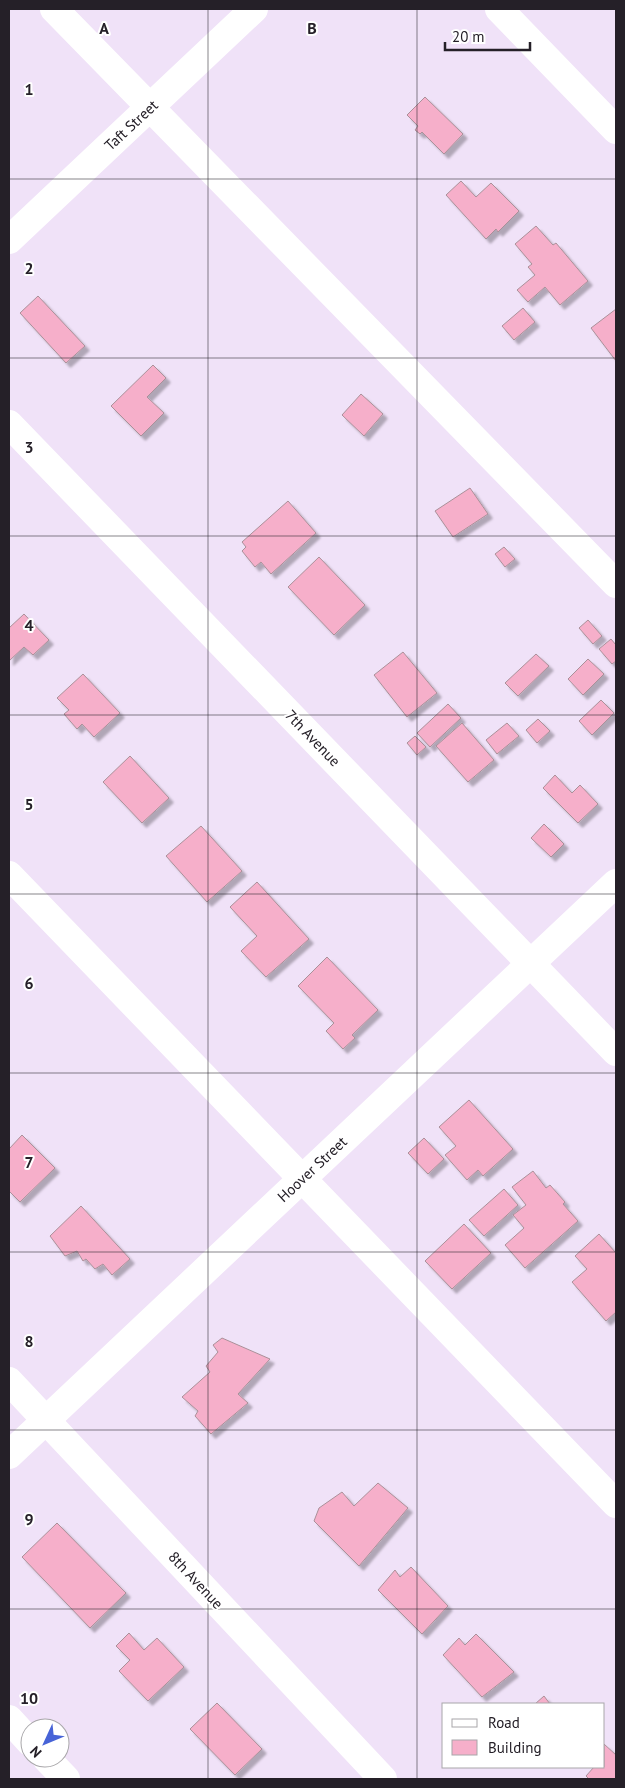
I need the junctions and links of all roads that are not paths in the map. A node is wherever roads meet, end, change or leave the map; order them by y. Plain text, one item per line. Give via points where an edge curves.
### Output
1 (54, 9) edge
2 (254, 9) edge
3 (499, 9) edge
4 (150, 107) junction
5 (616, 130) edge
6 (9, 240) edge
7 (9, 424) edge
8 (616, 584) edge
9 (9, 875) edge
10 (616, 883) edge
11 (531, 962) junction
12 (616, 1052) edge
13 (303, 1178) junction
14 (9, 1381) edge
15 (46, 1421) junction
16 (9, 1455) edge
17 (616, 1504) edge
18 (9, 1719) edge
19 (20, 1731) edge
20 (56, 1768) edge
21 (66, 1779) edge
22 (383, 1779) edge

1 - 4 street
2 - 4 street, Taft Street
3 - 5 street
4 - 6 street, Taft Street
4 - 8 street
7 - 11 street, 7th Avenue
9 - 13 street
10 - 11 street, Hoover Street
11 - 12 street, 7th Avenue
11 - 13 street, Hoover Street
13 - 15 street, Hoover Street
13 - 17 street
14 - 15 street, 8th Avenue
15 - 16 street, Hoover Street
15 - 22 street, 8th Avenue
18 - 19 street
20 - 21 street

